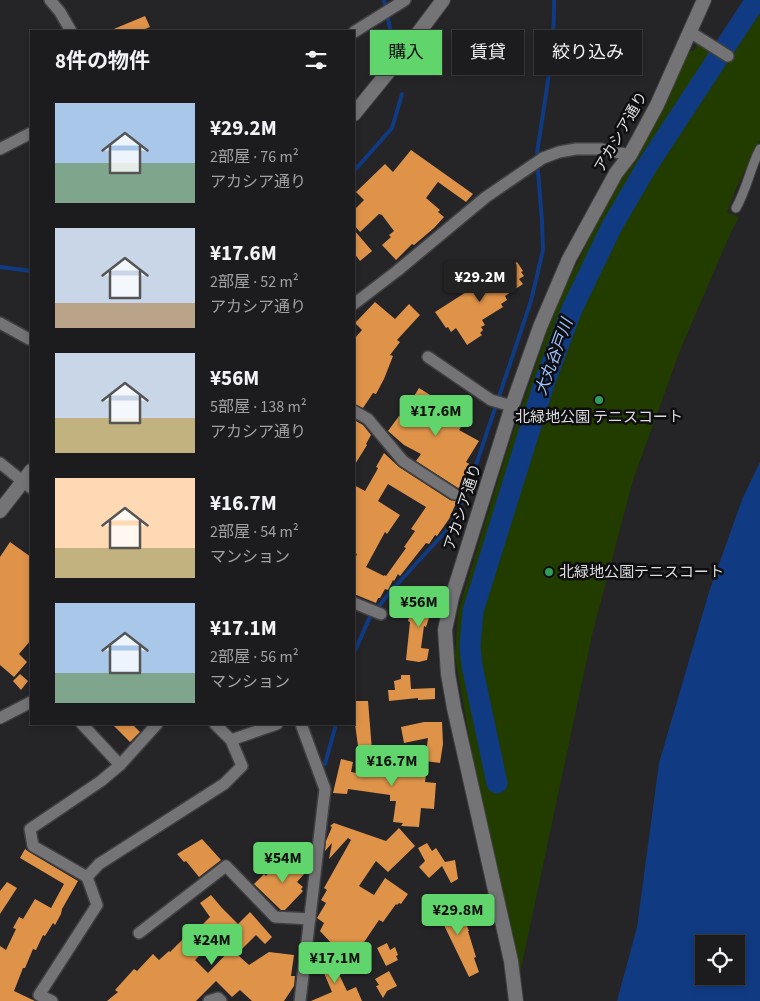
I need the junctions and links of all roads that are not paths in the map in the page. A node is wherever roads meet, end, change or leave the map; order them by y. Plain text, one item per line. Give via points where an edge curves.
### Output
1 (50, 0) edge
2 (405, 0) edge
3 (443, 0) edge
4 (704, 0) edge
5 (387, 7) edge
6 (71, 30) edge
7 (355, 31) edge
8 (690, 32) junction
9 (725, 54) dead end
10 (355, 113) edge
11 (30, 134) edge
12 (760, 149) edge
13 (0, 150) edge
14 (630, 155) junction
15 (736, 208) dead end
16 (355, 303) edge
17 (0, 323) edge
18 (29, 339) dead end
19 (428, 357) dead end
20 (508, 405) junction
21 (355, 412) edge
22 (0, 463) edge
23 (28, 480) edge
24 (454, 494) dead end
25 (0, 511) edge
26 (355, 603) edge
27 (381, 614) dead end
28 (30, 703) edge
29 (0, 718) edge
30 (83, 725) edge
31 (156, 725) edge
32 (215, 725) edge
33 (274, 725) edge
34 (301, 725) edge
35 (231, 740) junction
36 (120, 765) junction
37 (87, 877) junction
38 (310, 919) junction
39 (139, 932) dead end
40 (52, 1001) edge
41 (209, 1001) edge
42 (221, 1001) edge
43 (300, 1001) edge
44 (516, 1001) edge

1 - 6 street
2 - 5 street
3 - 10 street
4 - 8 street, アカシア通り
5 - 7 street
8 - 9 street
8 - 14 street, アカシア通り via 657,106
11 - 13 street
12 - 15 street via 744,195
14 - 16 street via 584,149 543,158 486,198
14 - 20 street, アカシア通り via 616,173 569,259
17 - 18 street
19 - 20 street via 491,400
20 - 44 street, アカシア通り via 452,597 446,630 454,708 511,960
21 - 24 street via 368,419 403,461
22 - 23 street
23 - 25 street
26 - 27 street
28 - 29 street
30 - 36 street
31 - 36 street
32 - 35 street
33 - 35 street
34 - 38 street via 325,789
35 - 37 street via 242,766 224,784 98,864
36 - 37 street via 30,829 33,846
37 - 40 street via 97,905 39,995
38 - 39 street via 275,918 226,866
38 - 43 street
41 - 42 street via 218,998

